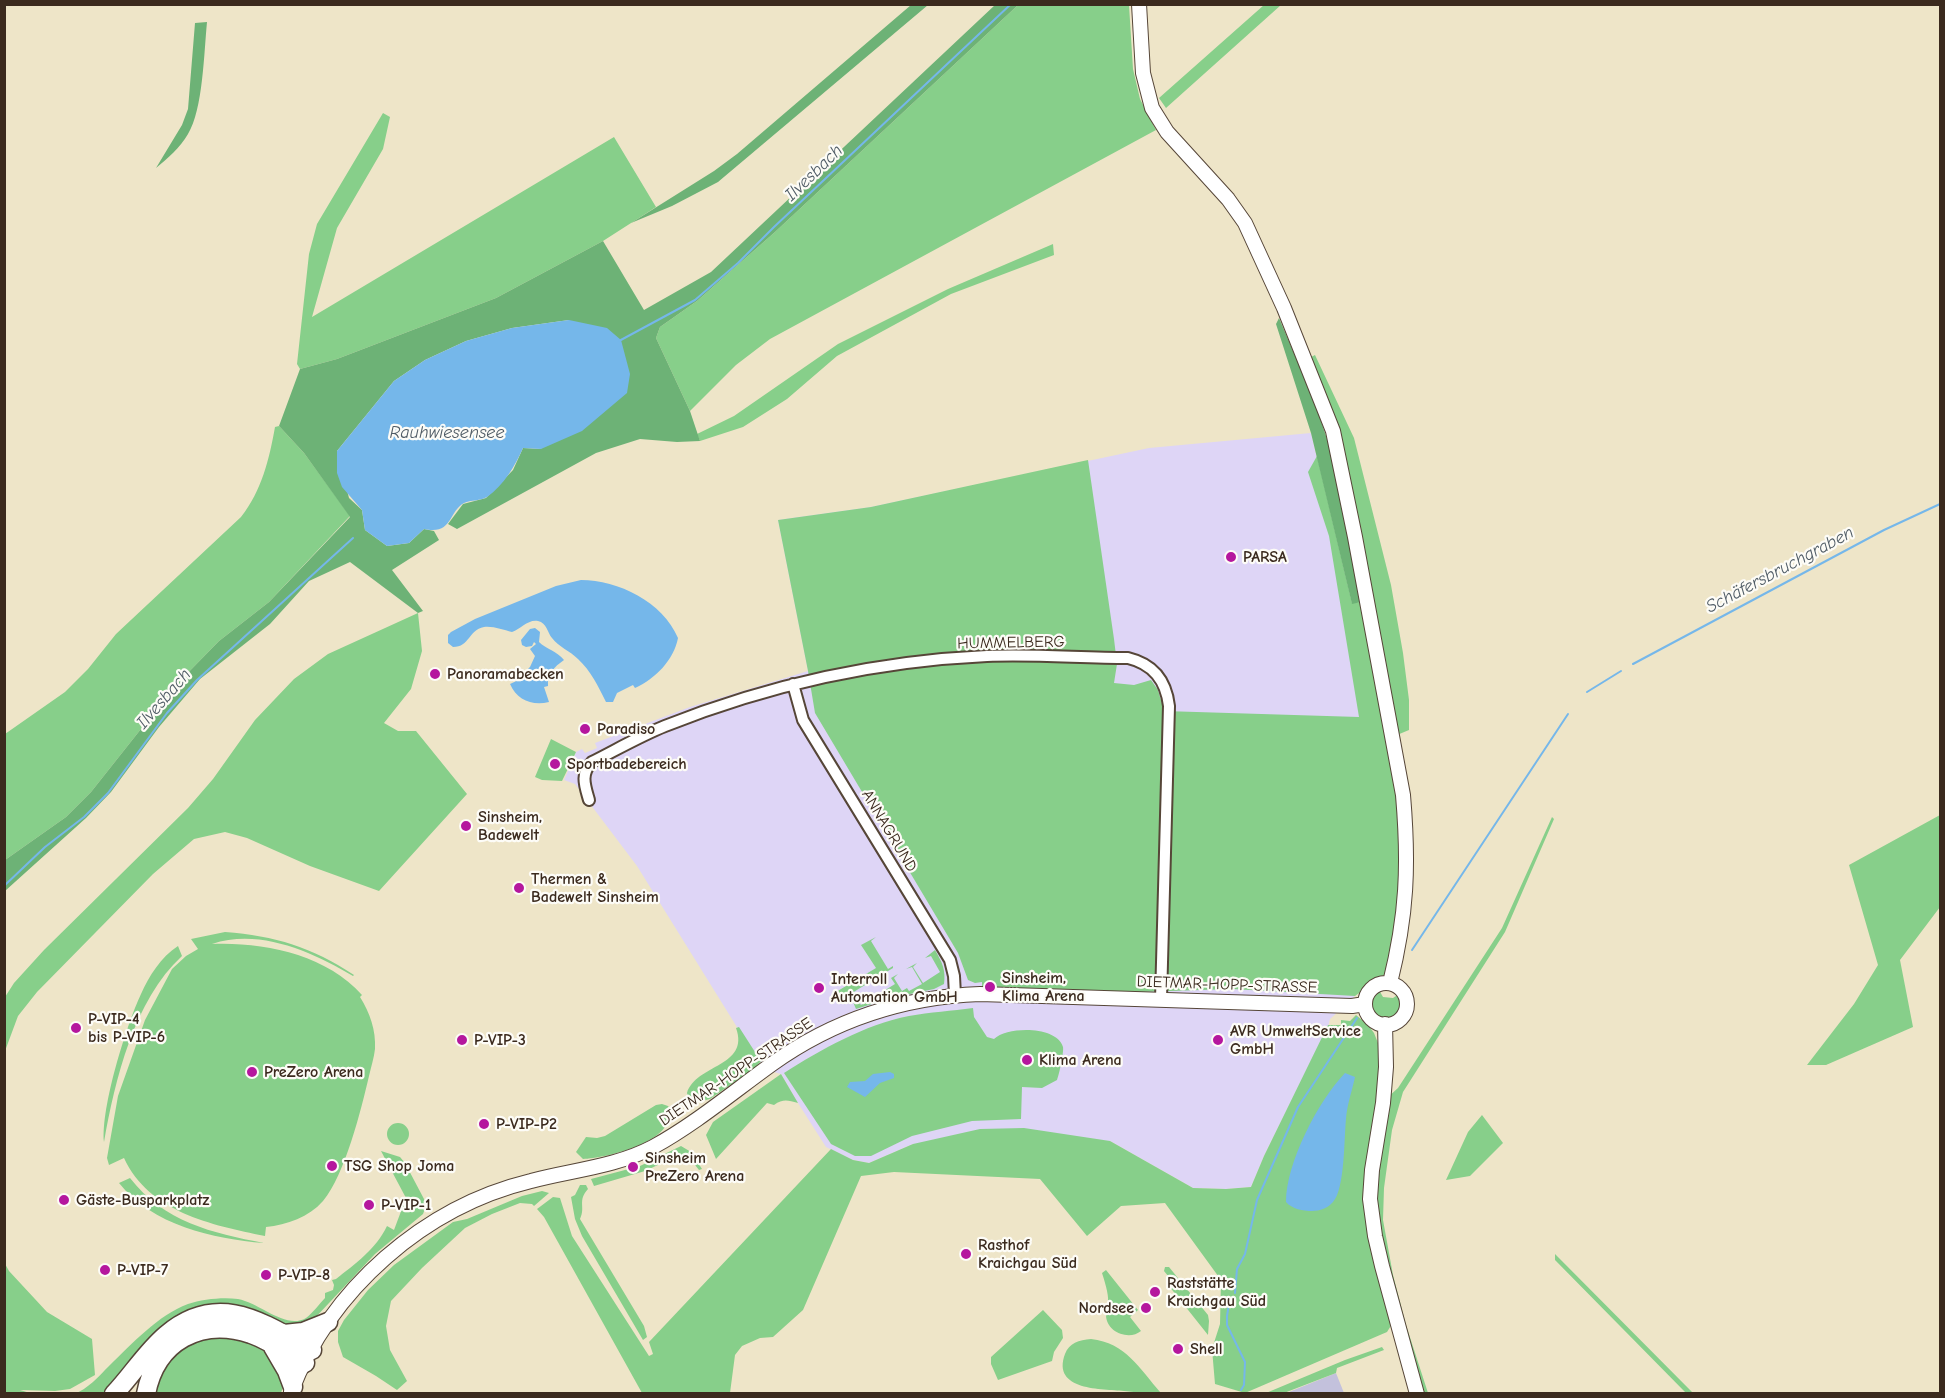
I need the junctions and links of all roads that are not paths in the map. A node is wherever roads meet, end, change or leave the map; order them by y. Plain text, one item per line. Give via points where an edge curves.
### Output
1 (1139, 4) edge
2 (793, 684) junction
3 (589, 800) dead end
4 (1390, 984) junction
5 (955, 995) junction
6 (1161, 999) junction
7 (1365, 1004) junction
8 (1385, 1024) junction
9 (328, 1322) junction
10 (277, 1339) junction
11 (308, 1356) junction
12 (292, 1390) edge
13 (114, 1394) edge
14 (146, 1394) edge
15 (1417, 1394) edge

1 - 4 main road via 1143,73 1152,108 1167,132 1245,223 1333,431 1403,795 1407,884
2 - 3 street, HUMMELBERG via 663,726 592,762 584,772
2 - 5 street, ANNAGRUND via 803,720 950,960
2 - 6 street, HUMMELBERG via 875,667 990,656 1128,658 1154,671 1166,690 1169,706
4 - 7 main road via 1373,988
4 - 8 main road via 1403,992 1407,1006 1400,1020
5 - 6 main road, DIETMAR-HOPP-STRASSE
5 - 9 main road, DIETMAR-HOPP-STRASSE via 899,1004 833,1027 774,1062 667,1139 636,1155 507,1187 446,1214 382,1261
6 - 7 main road, DIETMAR-HOPP-STRASSE
7 - 8 main road via 1371,1018
8 - 15 main road via 1386,1076 1370,1199 1382,1266
9 - 10 highway
9 - 11 main road, DIETMAR-HOPP-STRASSE
10 - 11 highway
10 - 12 highway
10 - 13 highway via 245,1315 211,1314 181,1324 165,1336
10 - 14 highway via 239,1331 206,1330 189,1335 172,1344 157,1362
11 - 12 main road, DIETMAR-HOPP-STRASSE

